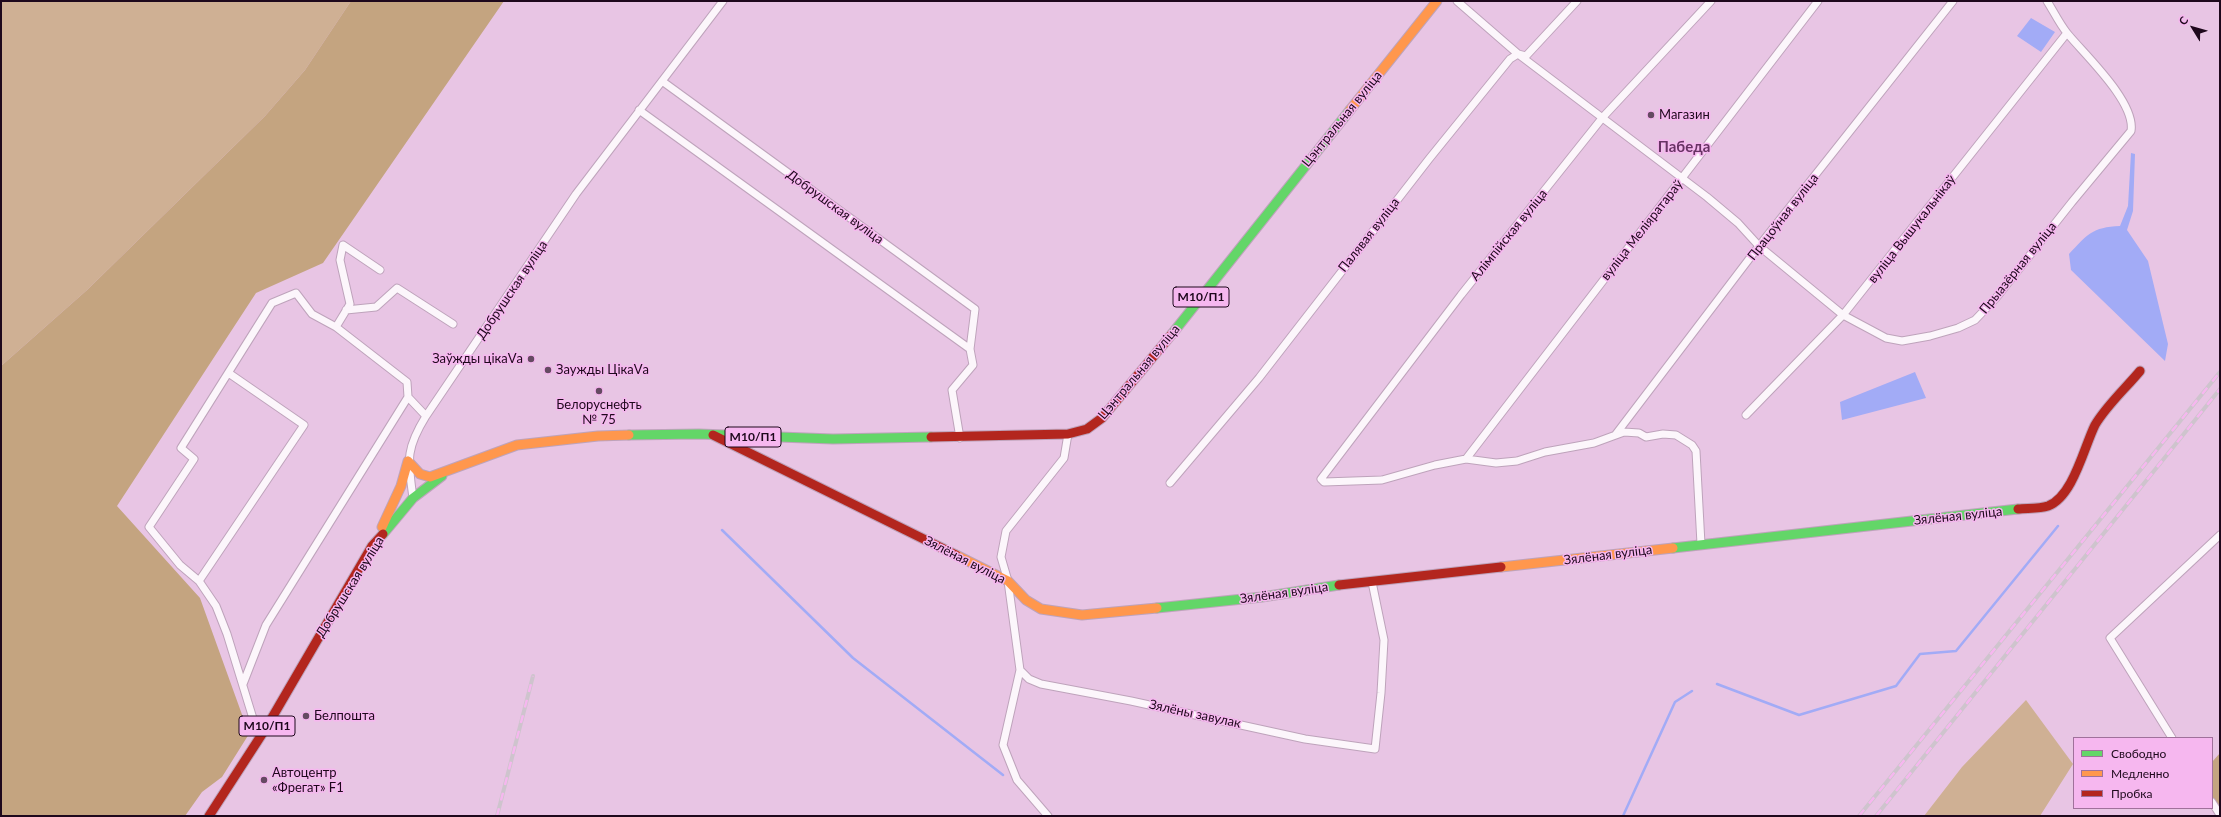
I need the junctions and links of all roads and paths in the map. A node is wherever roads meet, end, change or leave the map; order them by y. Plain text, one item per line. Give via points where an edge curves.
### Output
1 (723, 1) edge
2 (1437, 1) edge
3 (1457, 1) edge
4 (1577, 1) edge
5 (1711, 1) edge
6 (1818, 1) edge
7 (1953, 1) edge
8 (2047, 1) edge
9 (2067, 33) junction
10 (1518, 54) junction
11 (662, 81) junction
12 (638, 110) junction
13 (1603, 117) junction
14 (1683, 177) junction
15 (1759, 246) junction
16 (380, 270) dead end
17 (346, 310) junction
18 (1843, 315) junction
19 (453, 324) dead end
20 (336, 327) junction
21 (970, 349) junction
22 (2140, 371) dead end
23 (230, 374) junction
24 (408, 397) junction
25 (1746, 415) dead end
26 (426, 416) junction
27 (1068, 434) junction
28 (1616, 434) junction
29 (714, 435) junction
30 (960, 438) junction
31 (1466, 459) junction
32 (408, 461) junction
33 (448, 472) junction
34 (1170, 483) dead end
35 (413, 498) junction
36 (2220, 535) edge
37 (1701, 544) junction
38 (372, 546) junction
39 (1008, 580) junction
40 (199, 581) junction
41 (1372, 582) junction
42 (1020, 670) junction
43 (243, 684) junction
44 (2171, 737) edge
45 (259, 738) junction
46 (2213, 804) edge
47 (2220, 815) edge
48 (209, 816) edge
49 (1048, 816) edge

1 - 11 street, Добрушская вуліца
2 - 27 main road, Цэнтральная вуліца / М10/П1 via 1137,378 1102,418 1087,429
3 - 10 street, Прыазёрная вуліца
4 - 10 street, Палявая вуліца via 1526,56
5 - 13 street, Алімпійская вуліца
6 - 14 street, вуліца Меліяратараў
7 - 15 street, Працоўная вуліца
8 - 9 street
9 - 18 street, вуліца Вышукальнікаў
9 - 18 street, Прыазёрная вуліца via 2107,78 2127,111 2132,124 2127,137 1996,298 1975,320 1958,328 1902,341 1886,338
10 - 13 street, Прыазёрная вуліца
10 - 34 street, Палявая вуліца via 1510,59 1259,378
11 - 12 street, Добрушская вуліца
11 - 21 street, Добрушская вуліца via 975,309
12 - 21 street
12 - 26 street, Добрушская вуліца via 576,194
13 - 14 street, Прыазёрная вуліца
13 - 31 street, Алімпійская вуліца via 1461,295 1321,479 1324,482 1382,480
14 - 15 street, Прыазёрная вуліца via 1738,223
14 - 31 street, вуліца Меліяратараў
15 - 18 street, Прыазёрная вуліца
15 - 28 street, Працоўная вуліца
16 - 17 street via 343,245 340,260 350,304
17 - 19 street via 376,307 397,288
17 - 20 street
18 - 25 street, вуліца Вышукальнікаў
20 - 23 street via 312,314 296,293 272,303
20 - 24 street via 407,382
21 - 30 street via 973,365 952,390
22 - 37 main road, Зялёная вуліца via 2096,425 2063,495 2053,505
23 - 40 street via 181,448 194,459 149,527 180,565
23 - 40 street via 304,425
24 - 26 street
24 - 43 street via 266,625
26 - 32 street, Добрушская вуліца via 413,440
27 - 30 main road, Цэнтральная вуліца / М10/П1
27 - 39 street via 1064,458 1006,531 1001,557
28 - 31 street via 1594,443 1545,452 1517,462 1496,464
28 - 37 street via 1632,432 1646,437 1676,435 1692,445 1696,451
29 - 30 main road, Цэнтральная вуліца / М10/П1 via 834,439
29 - 33 main road, М10/П1 via 598,436 536,442 484,456
29 - 39 main road, Зялёная вуліца
32 - 33 main road via 420,474 430,477
32 - 35 street, Добрушская вуліца
32 - 38 main road via 401,486
33 - 35 main road, М10/П1
35 - 38 main road, Добрушская вуліца / М10/П1
36 - 44 street via 2110,638
37 - 41 main road, Зялёная вуліца
38 - 45 main road, Добрушская вуліца / М10/П1
39 - 41 main road, Зялёная вуліца via 1026,600 1041,609 1082,615 1262,597 1318,587
39 - 42 street
40 - 43 street via 216,606
41 - 42 street, Зялёны завулак via 1384,640 1375,749 1304,740 1131,700 1041,684 1029,679
42 - 49 street via 1003,745 1017,780
43 - 45 street
45 - 48 main road, Добрушская вуліца / М10/П1
46 - 47 street

